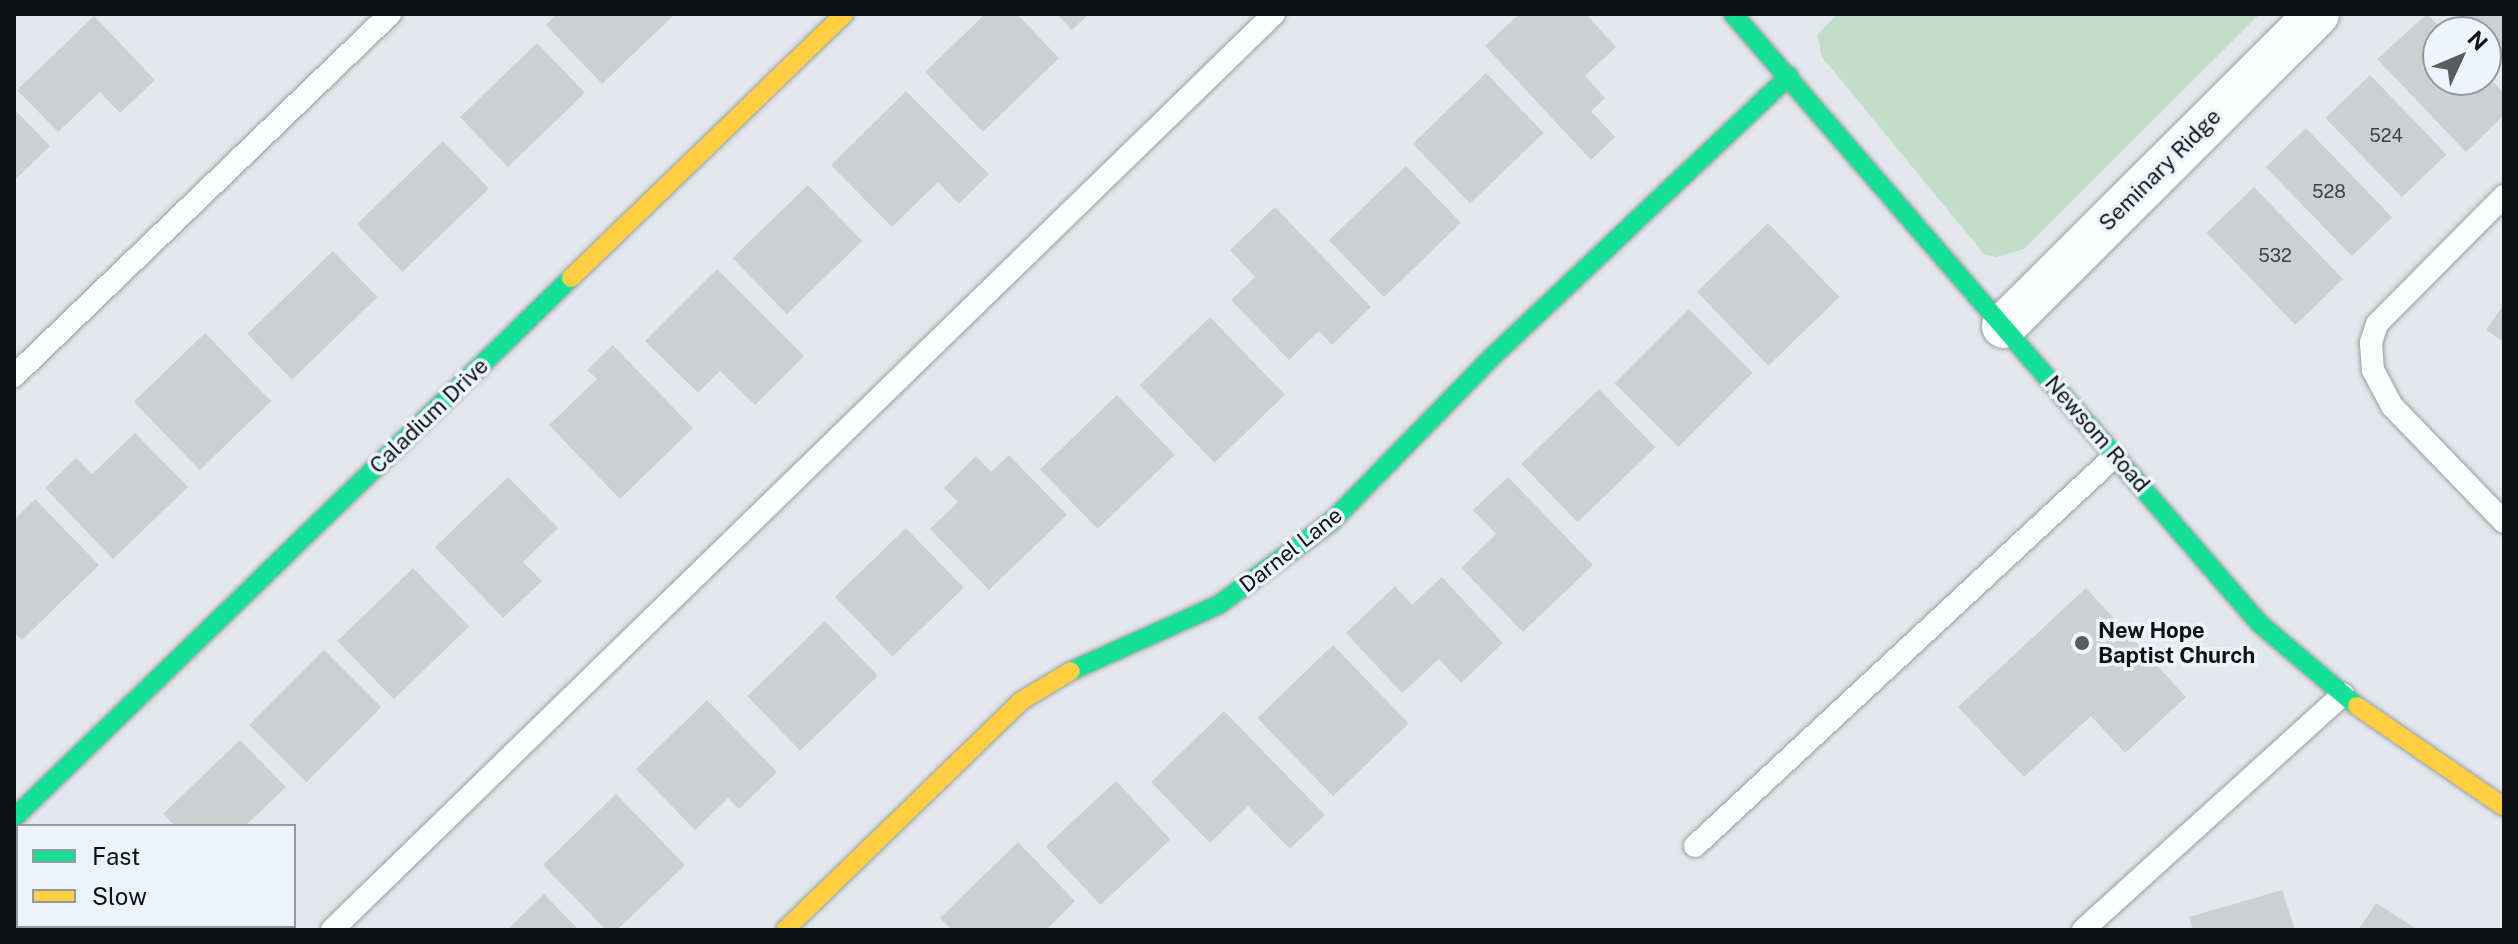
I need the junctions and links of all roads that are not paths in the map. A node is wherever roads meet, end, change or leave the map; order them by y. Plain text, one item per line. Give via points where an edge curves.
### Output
1 (390, 14) edge
2 (844, 14) edge
3 (1274, 14) edge
4 (1733, 14) edge
5 (2317, 14) edge
6 (1789, 76) junction
7 (2504, 196) edge
8 (2004, 326) junction
9 (14, 376) edge
10 (2115, 456) junction
11 (2504, 522) edge
12 (2343, 694) junction
13 (2504, 807) edge
14 (14, 818) edge
15 (1695, 846) dead end
16 (332, 930) edge
17 (785, 930) edge
18 (2083, 930) edge

1 - 9 lane
2 - 14 street, Caladium Drive
3 - 16 lane
4 - 6 street, Newsom Road
5 - 8 street, Seminary Ridge
6 - 8 street, Newsom Road
6 - 17 street, Darnel Lane via 1492,357 1331,522 1220,604 1077,667 1021,701
7 - 11 lane via 2377,324 2371,343 2373,370 2392,406
8 - 10 street, Newsom Road
10 - 12 street, Newsom Road via 2260,624
10 - 15 lane
12 - 13 street, Newsom Road via 2396,739
12 - 18 lane

